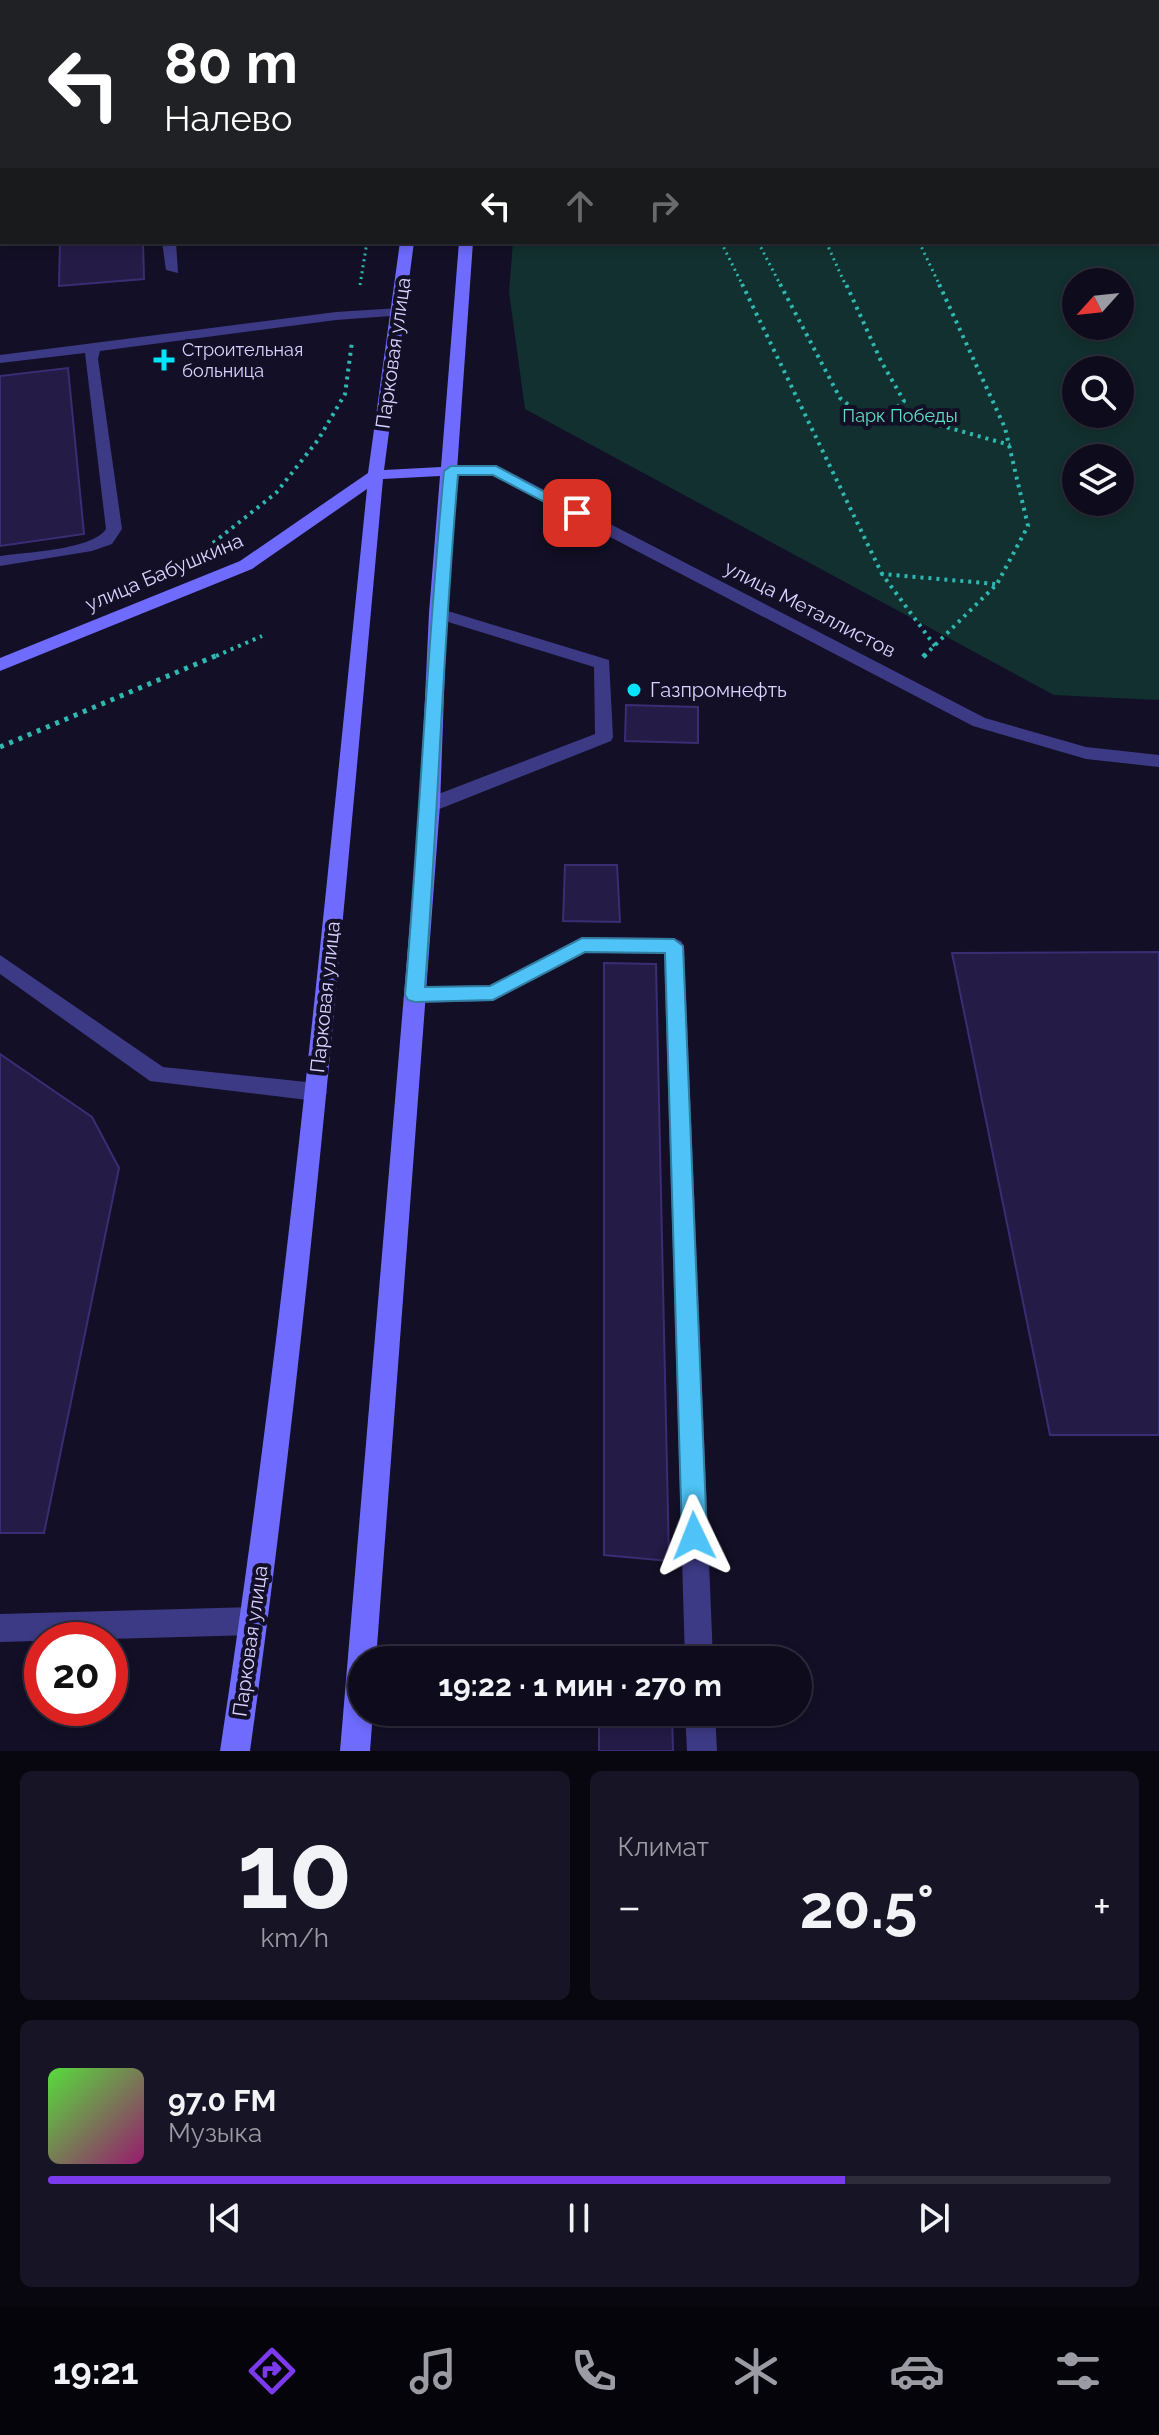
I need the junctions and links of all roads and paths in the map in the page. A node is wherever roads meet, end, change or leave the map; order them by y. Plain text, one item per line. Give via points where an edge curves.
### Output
1 (169, 244) edge
2 (367, 244) edge
3 (407, 244) edge
4 (466, 244) edge
5 (722, 244) edge
6 (759, 244) edge
7 (827, 244) edge
8 (920, 244) edge
9 (173, 270) dead end
10 (399, 312) junction
11 (356, 315) junction
12 (93, 348) junction
13 (0, 359) edge
14 (892, 412) junction
15 (1010, 445) junction
16 (451, 471) junction
17 (376, 475) junction
18 (204, 549) dead end
19 (0, 561) edge
20 (882, 574) junction
21 (997, 584) junction
22 (438, 613) junction
23 (262, 636) dead end
24 (935, 646) junction
25 (0, 665) edge
26 (899, 680) junction
27 (0, 747) edge
28 (1159, 761) edge
29 (430, 805) junction
30 (0, 963) edge
31 (415, 995) junction
32 (316, 1092) junction
33 (254, 1621) junction
34 (0, 1628) edge
35 (699, 1646) edge
36 (701, 1726) edge
37 (235, 1751) edge
38 (355, 1751) edge
39 (702, 1751) edge

1 - 9 street
2 - 11 path
3 - 10 main road, Парковая улица
4 - 16 main road
5 - 20 path
6 - 14 path via 840,398 855,410
7 - 14 path via 904,401
8 - 15 path
10 - 11 street
10 - 17 main road, Парковая улица
11 - 12 street
11 - 18 path via 345,394 318,440 276,493
12 - 13 street
12 - 19 street via 114,529 106,541 86,548
14 - 15 path
15 - 21 path via 1028,526
16 - 17 main road
16 - 22 main road
16 - 26 street, улица Металлистов via 496,471
17 - 25 main road, улица Бабушкина via 246,565
17 - 32 main road, Парковая улица
20 - 21 path
20 - 24 path
21 - 24 path
22 - 29 main road
22 - 29 street via 603,664 604,737
23 - 27 path
24 - 26 path
26 - 28 street, улица Металлистов via 979,722 1086,753
29 - 31 main road
30 - 32 street via 158,1075
31 - 35 street via 493,993 582,945 674,946
31 - 38 main road
32 - 33 main road, Парковая улица
33 - 34 street
33 - 37 main road, Парковая улица
36 - 39 street

